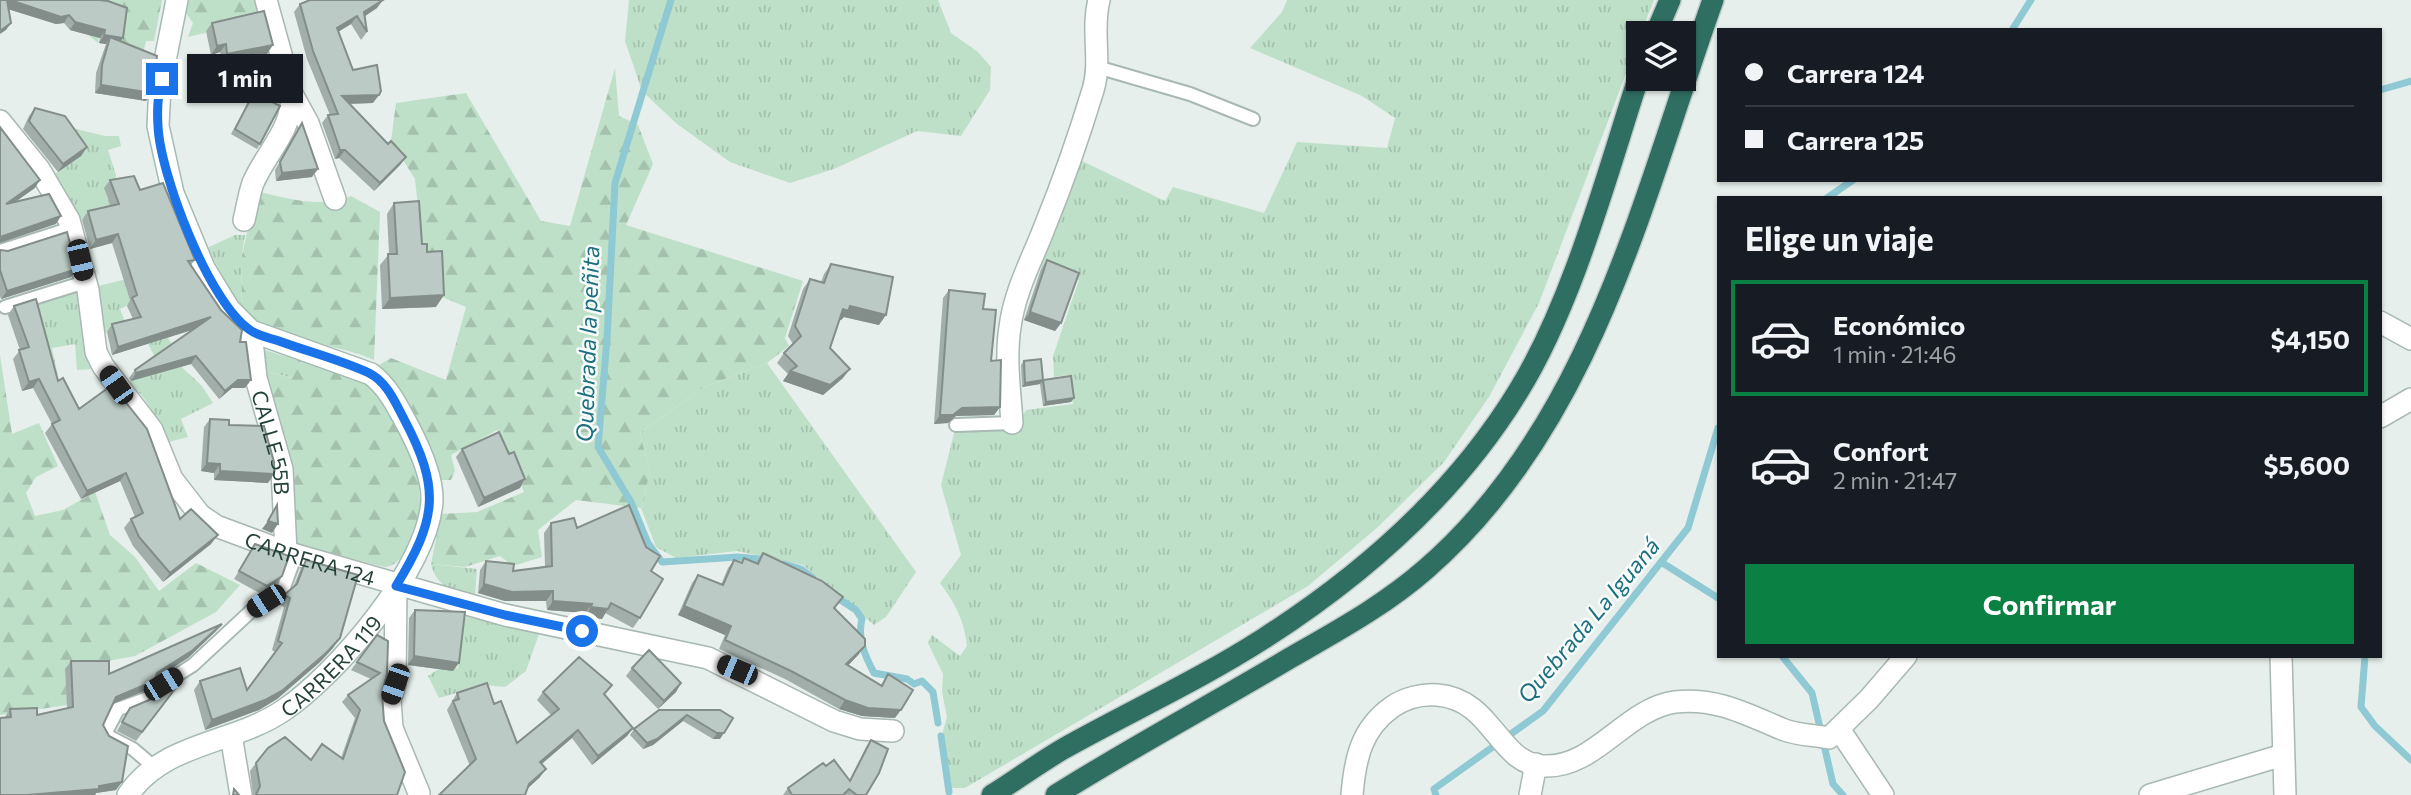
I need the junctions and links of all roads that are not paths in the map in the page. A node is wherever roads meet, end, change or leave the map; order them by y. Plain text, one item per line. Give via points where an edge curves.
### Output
1 (177, 0) edge
2 (266, 0) edge
3 (1099, 0) edge
4 (1670, 0) edge
5 (1713, 0) edge
6 (1661, 21) edge
7 (1097, 67) junction
8 (1634, 91) edge
9 (292, 94) junction
10 (1253, 119) dead end
11 (0, 121) edge
12 (335, 199) dead end
13 (244, 220) dead end
14 (72, 228) junction
15 (0, 251) edge
16 (85, 282) junction
17 (5, 307) dead end
18 (2382, 323) edge
19 (251, 331) junction
20 (2411, 340) edge
21 (2411, 399) edge
22 (2382, 416) edge
23 (1012, 423) joint
24 (956, 425) edge
25 (291, 553) junction
26 (396, 586) junction
27 (1904, 658) edge
28 (2281, 658) edge
29 (1839, 729) junction
30 (893, 731) dead end
31 (231, 735) junction
32 (2283, 755) junction
33 (1536, 764) junction
34 (153, 767) junction
35 (419, 793) dead end
36 (128, 795) edge
37 (241, 795) edge
38 (992, 795) edge
39 (1056, 795) edge
40 (1352, 795) edge
41 (1530, 795) edge
42 (1883, 795) edge
43 (2150, 795) edge
44 (2284, 795) edge

1 - 19 street, CARRERA 119 via 160,86 159,141 173,193 204,268 229,309
2 - 9 street
3 - 7 street via 1094,31
4 - 6 highway
5 - 39 highway via 1614,287 1546,425 1479,519 1425,570 1361,617
7 - 10 lane
7 - 23 street via 1063,181 1018,288 1007,354
8 - 38 highway via 1554,320 1520,389 1443,493 1389,543 1263,639 1060,751
9 - 12 street via 308,123
9 - 13 street via 289,119 279,144 253,182
11 - 14 street, CARRERA 124 via 38,169
14 - 15 lane
14 - 16 street, CARRERA 124
16 - 17 lane
16 - 25 street, CARRERA 124 via 96,352 152,430 184,496 216,526
18 - 20 street
19 - 25 street, CALLE 55B via 256,378 282,469
19 - 26 street, CARRERA 119 via 371,374 392,396 414,437 432,501 415,554
21 - 22 street
23 - 24 lane
25 - 26 street, CARRERA 124
25 - 34 lane via 283,590 250,612 154,696 118,709 108,736 134,749
26 - 30 street, CARRERA 124 via 505,615 708,658 865,736
26 - 31 street, CARRERA 119 via 366,630 319,683 282,712
26 - 35 street via 392,728
27 - 29 street
28 - 32 street
29 - 33 street via 1829,738 1784,730 1716,703 1675,702 1639,717 1571,762
29 - 42 street
31 - 34 street, CARRERA 119
31 - 37 street
32 - 43 street
32 - 44 street
33 - 40 street via 1511,752 1481,713 1463,701 1448,696 1415,697 1377,718 1360,745
33 - 41 street
34 - 36 street, CARRERA 119

